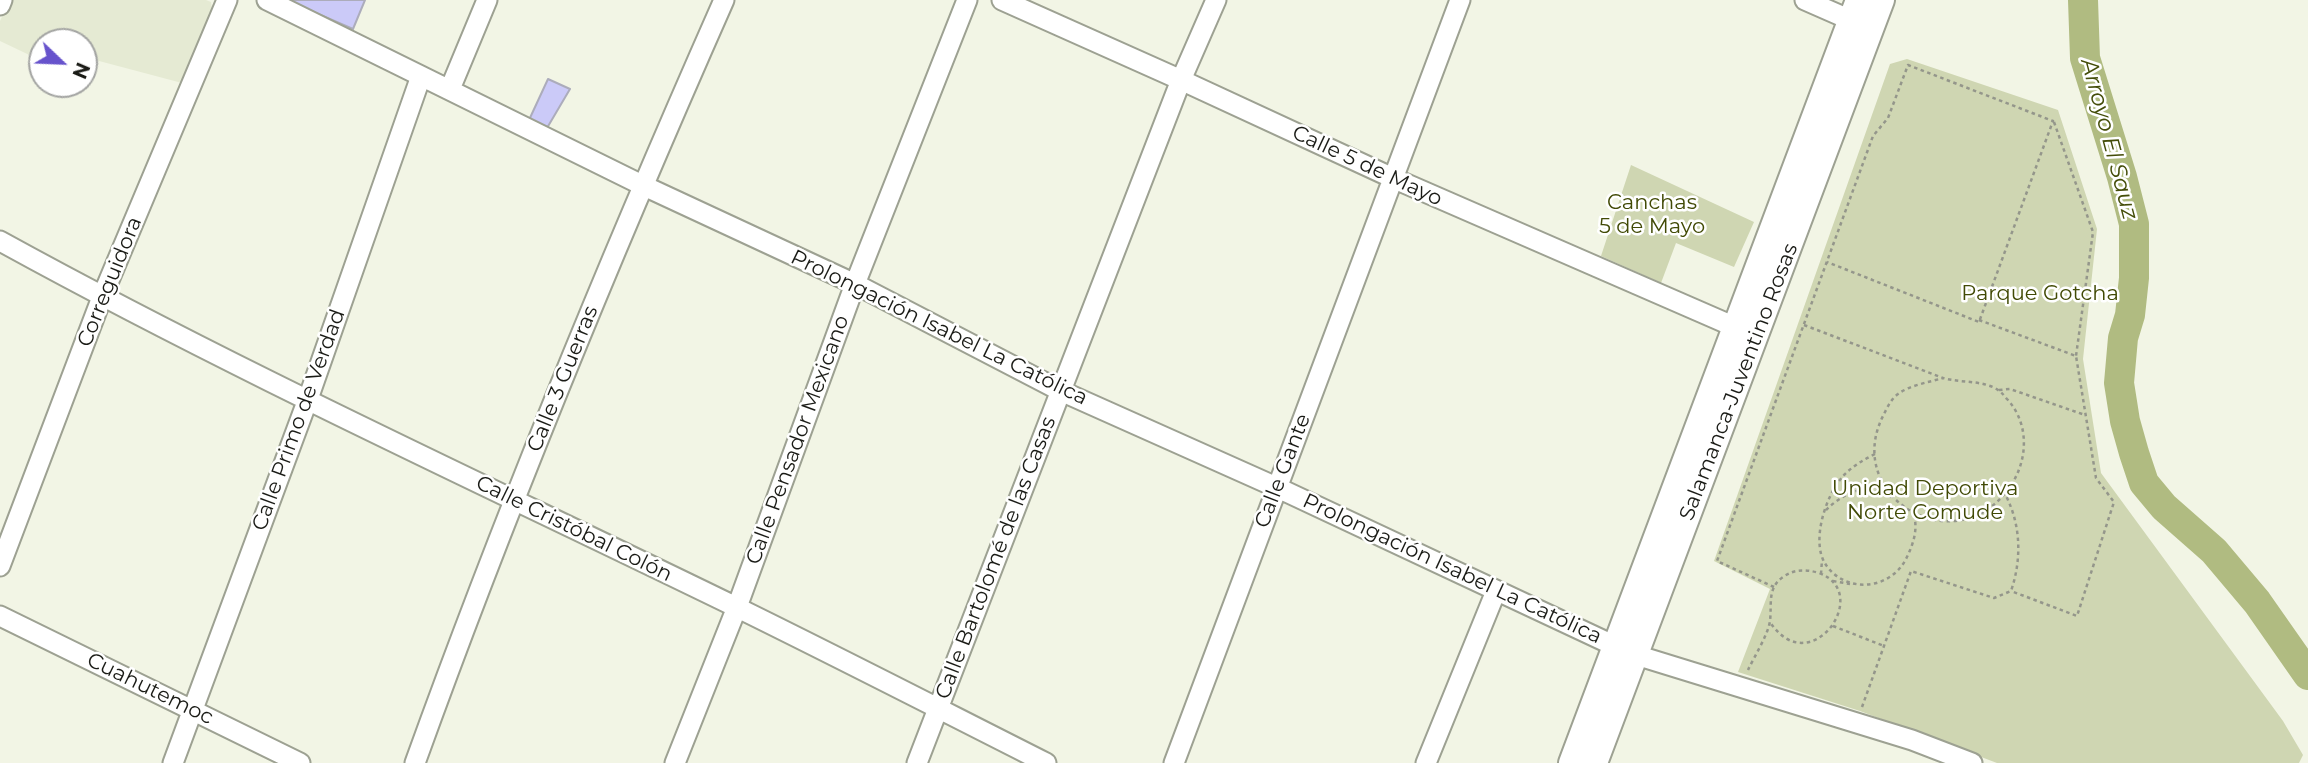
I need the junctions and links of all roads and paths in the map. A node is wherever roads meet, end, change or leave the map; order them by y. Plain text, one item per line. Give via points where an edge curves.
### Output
1 (2, 0) edge
2 (227, 0) edge
3 (267, 0) edge
4 (487, 0) edge
5 (724, 0) edge
6 (967, 0) edge
7 (1002, 0) edge
8 (1216, 0) edge
9 (1460, 0) edge
10 (1805, 0) edge
11 (1882, 0) edge
12 (0, 5) edge
13 (1860, 17) edge
14 (421, 76) junction
15 (1181, 80) junction
16 (450, 89) junction
17 (2053, 121) junction
18 (1395, 179) junction
19 (642, 185) junction
20 (0, 241) edge
21 (1827, 262) junction
22 (855, 285) junction
23 (102, 297) junction
24 (1979, 320) junction
25 (1804, 326) junction
26 (1735, 327) junction
27 (2076, 356) junction
28 (1944, 377) junction
29 (1999, 390) junction
30 (1061, 391) junction
31 (308, 399) junction
32 (2085, 415) junction
33 (1875, 454) junction
34 (1276, 487) junction
35 (2005, 494) junction
36 (1897, 500) junction
37 (513, 501) junction
38 (1824, 512) junction
39 (1913, 513) junction
40 (1822, 558) junction
41 (0, 566) edge
42 (1902, 566) junction
43 (1911, 571) junction
44 (1821, 574) junction
45 (1833, 581) junction
46 (1854, 584) junction
47 (1774, 586) junction
48 (1496, 591) junction
49 (2011, 591) junction
50 (737, 607) junction
51 (0, 616) edge
52 (1770, 622) junction
53 (1833, 626) junction
54 (1884, 646) junction
55 (1626, 651) junction
56 (1747, 672) dead end
57 (937, 708) junction
58 (192, 710) junction
59 (1860, 711) dead end
60 (173, 763) edge
61 (300, 763) edge
62 (415, 763) edge
63 (675, 763) edge
64 (917, 763) edge
65 (1046, 763) edge
66 (1174, 763) edge
67 (1426, 763) edge
68 (1571, 763) edge
69 (1595, 763) edge
70 (1972, 763) edge

1 - 12 street
2 - 23 street, Correguidora
3 - 14 street, Prolongación Isabel La Católica
4 - 16 street
5 - 19 street, Calle 3 Guerras
6 - 22 street, Calle Pensador Mexicano
7 - 15 street, Calle 5 de Mayo
8 - 15 street, Calle Bartolomé de las Casas
9 - 18 street, Calle Gante
10 - 13 street
11 - 13 street, Salamanca-Juventino Rosas
13 - 26 street, Salamanca-Juventino Rosas
13 - 55 street, Salamanca-Juventino Rosas
14 - 16 street, Prolongación Isabel La Católica
14 - 31 street, Calle Primo de Verdad
15 - 18 street, Calle 5 de Mayo
15 - 30 street, Calle Bartolomé de las Casas
16 - 19 street, Prolongación Isabel La Católica
17 - 21 path via 1908,65 1888,118 1873,136
17 - 24 path
17 - 27 path via 2093,232
18 - 26 street, Calle 5 de Mayo
18 - 34 street, Calle Gante
19 - 22 street, Prolongación Isabel La Católica
19 - 37 street, Calle 3 Guerras
20 - 23 street, Calle Cristóbal Colón
21 - 24 path
21 - 25 path
22 - 30 street, Prolongación Isabel La Católica
22 - 50 street, Calle Pensador Mexicano
23 - 31 street, Calle Cristóbal Colón
23 - 41 street, Correguidora
24 - 27 path
25 - 28 path
25 - 47 path via 1717,561
26 - 55 street, Salamanca-Juventino Rosas
27 - 32 path
28 - 29 path via 1978,381
28 - 33 path via 1899,393 1878,425
29 - 32 path via 2010,389
29 - 35 path via 2015,408 2025,449 2018,478
30 - 34 street, Prolongación Isabel La Católica
30 - 57 street, Calle Bartolomé de las Casas
31 - 37 street, Calle Cristóbal Colón
31 - 58 street, Calle Primo de Verdad
32 - 49 path via 2096,478 2114,502 2077,616
33 - 36 path via 1882,483
33 - 38 path via 1842,477
34 - 48 street, Prolongación Isabel La Católica
34 - 66 street, Calle Gante
35 - 39 path via 1991,509 1958,522 1934,521
35 - 49 path via 2013,509 2018,543
36 - 38 path via 1880,490 1852,492
36 - 39 path
37 - 50 street, Calle Cristóbal Colón
37 - 62 street, Calle 3 Guerras
38 - 40 path via 1819,530
39 - 42 path via 1915,531
40 - 44 path
40 - 46 path via 1827,567
42 - 43 path
42 - 46 path via 1881,583
43 - 49 path via 1994,598
43 - 54 path
44 - 45 path
44 - 47 path via 1792,571
45 - 46 path
45 - 53 path via 1839,614
47 - 52 path
48 - 55 street, Prolongación Isabel La Católica
48 - 67 street
50 - 57 street, Calle Cristóbal Colón
50 - 63 street, Calle Pensador Mexicano
51 - 58 street, Cuahutemoc
52 - 53 path via 1784,636 1804,642 1814,641
52 - 56 path
53 - 54 path
54 - 59 path
55 - 68 street, Salamanca-Juventino Rosas
55 - 69 street, Salamanca-Juventino Rosas
55 - 70 street, Prolongación Isabel La Católica
57 - 64 street, Calle Bartolomé de las Casas
57 - 65 street, Calle Cristóbal Colón
58 - 60 street, Calle Primo de Verdad
58 - 61 street, Cuahutemoc

